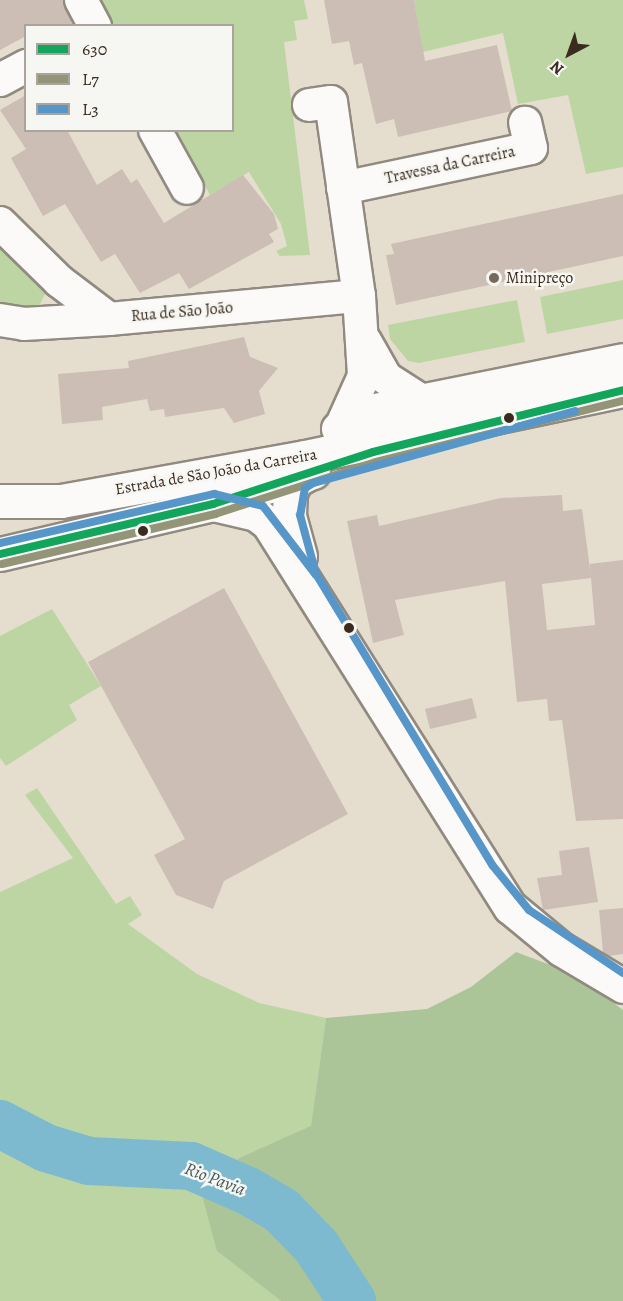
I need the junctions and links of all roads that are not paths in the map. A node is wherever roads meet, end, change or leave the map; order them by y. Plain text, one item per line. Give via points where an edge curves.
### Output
1 (81, 0) edge
2 (94, 24) edge
3 (24, 67) edge
4 (0, 80) edge
5 (309, 105) dead end
6 (525, 123) dead end
7 (155, 132) edge
8 (187, 188) dead end
9 (343, 188) junction
10 (0, 223) edge
11 (359, 296) junction
12 (109, 319) junction
13 (0, 320) edge
14 (363, 338) junction
15 (623, 360) edge
16 (623, 390) edge
17 (422, 400) junction
18 (341, 427) junction
19 (307, 465) junction
20 (0, 501) edge
21 (213, 504) junction
22 (0, 554) edge
23 (306, 578) junction
24 (623, 986) edge

1 - 2 street
3 - 4 street
5 - 9 street via 331,102
6 - 9 street, Travessa da Carreira via 531,148
7 - 8 street
9 - 11 street
10 - 12 street, Rua de São João via 59,281
11 - 12 street, Rua de São João
11 - 14 street
12 - 13 street via 24,324
14 - 17 street via 386,378
14 - 18 street via 362,387
15 - 17 street
16 - 19 main road, Estrada de São João da Carreira
17 - 18 street via 370,411
18 - 19 street
19 - 20 main road, Estrada de São João da Carreira via 62,501
19 - 21 main road, Estrada de São João da Carreira
19 - 23 main road via 295,481 289,516
21 - 22 main road, Estrada de São João da Carreira
21 - 23 main road via 256,514
23 - 24 main road via 510,908 561,949

